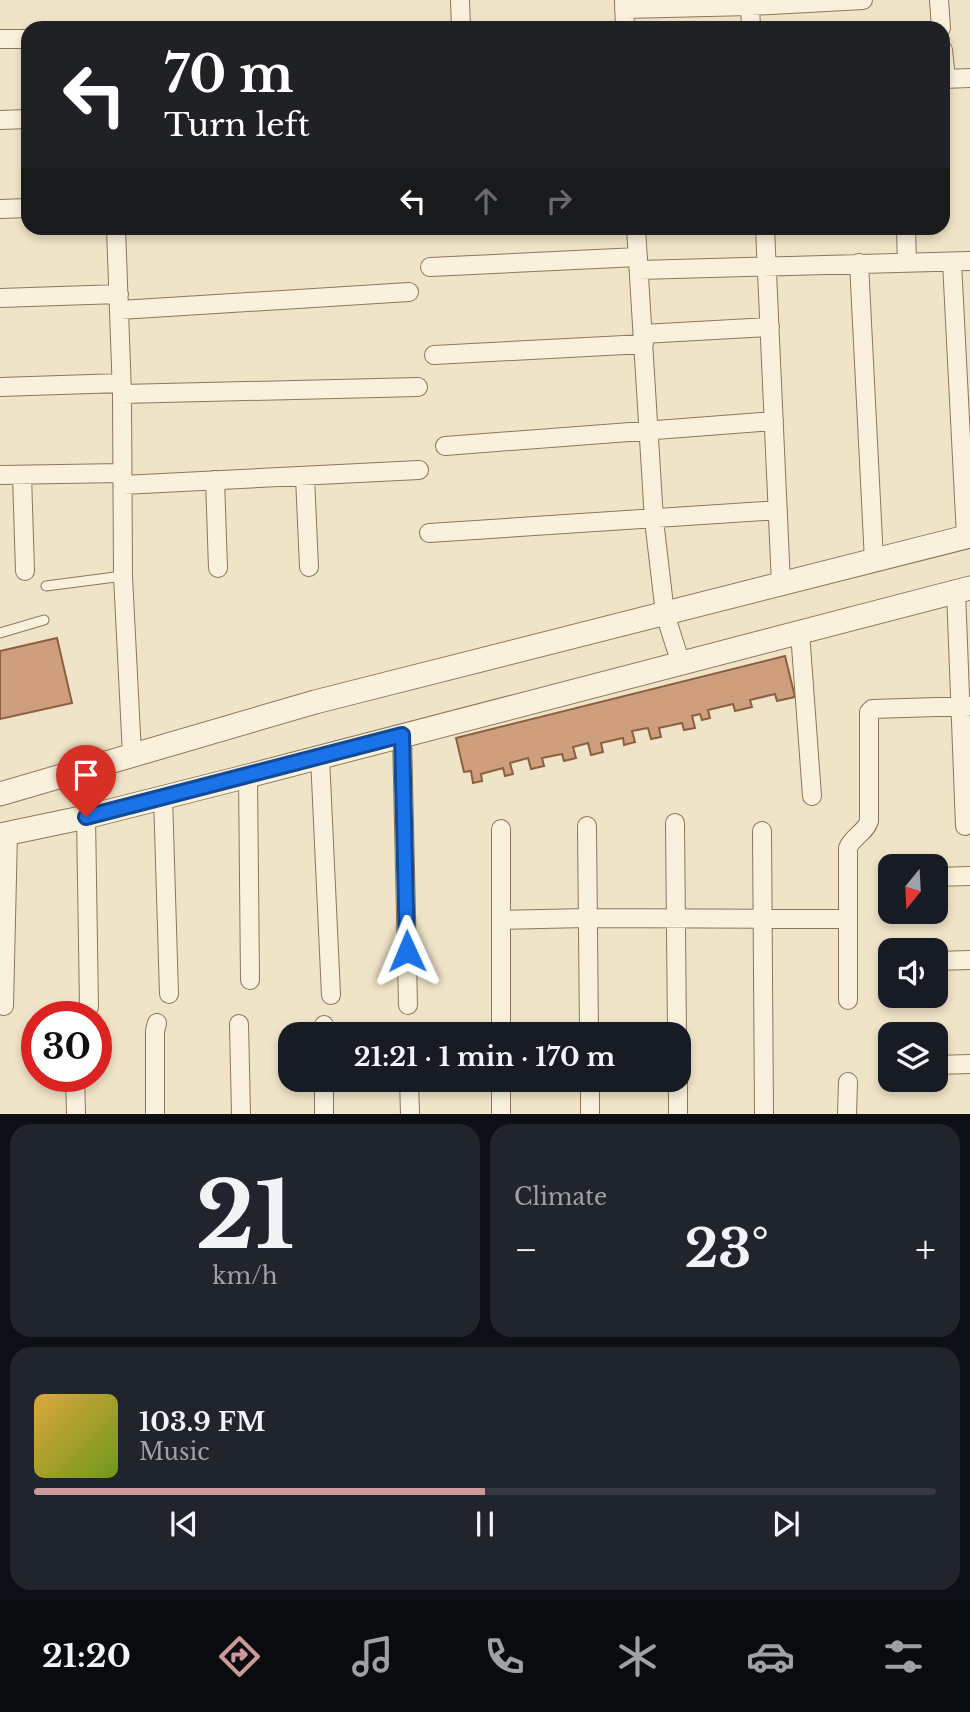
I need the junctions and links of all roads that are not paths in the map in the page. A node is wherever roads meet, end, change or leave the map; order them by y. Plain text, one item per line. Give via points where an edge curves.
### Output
1 (460, 0) edge
2 (863, 0) edge
3 (939, 0) edge
4 (624, 4) edge
5 (750, 6) junction
6 (461, 21) edge
7 (751, 21) edge
8 (941, 21) edge
9 (0, 39) edge
10 (21, 39) edge
11 (970, 78) edge
12 (950, 79) edge
13 (21, 119) edge
14 (0, 120) edge
15 (21, 208) edge
16 (0, 209) edge
17 (116, 235) edge
18 (637, 235) edge
19 (766, 235) edge
20 (906, 235) edge
21 (961, 261) edge
22 (859, 263) junction
23 (907, 263) junction
24 (639, 264) junction
25 (430, 267) dead end
26 (768, 267) junction
27 (409, 292) dead end
28 (0, 298) edge
29 (120, 302) junction
30 (771, 327) junction
31 (644, 339) junction
32 (434, 355) dead end
33 (0, 387) edge
34 (418, 387) dead end
35 (122, 389) junction
36 (774, 421) junction
37 (649, 430) junction
38 (445, 446) dead end
39 (419, 470) dead end
40 (0, 475) edge
41 (22, 475) junction
42 (306, 477) junction
43 (122, 479) junction
44 (215, 480) junction
45 (778, 510) junction
46 (653, 520) junction
47 (429, 533) dead end
48 (968, 537) edge
49 (874, 561) junction
50 (309, 567) dead end
51 (218, 569) dead end
52 (25, 571) dead end
53 (123, 576) junction
54 (781, 584) junction
55 (46, 586) dead end
56 (963, 589) edge
57 (665, 614) junction
58 (44, 620) dead end
59 (800, 632) junction
60 (0, 633) edge
61 (681, 664) junction
62 (966, 706) edge
63 (402, 735) junction
64 (132, 755) junction
65 (320, 757) junction
66 (248, 776) junction
67 (0, 794) edge
68 (163, 796) junction
69 (811, 796) dead end
70 (86, 817) junction
71 (675, 823) dead end
72 (965, 825) dead end
73 (587, 826) dead end
74 (501, 829) dead end
75 (762, 831) dead end
76 (4, 834) edge
77 (970, 876) edge
78 (948, 877) edge
79 (586, 918) junction
80 (762, 919) junction
81 (848, 919) junction
82 (501, 920) junction
83 (675, 920) junction
84 (970, 960) edge
85 (948, 961) edge
86 (250, 980) dead end
87 (169, 993) dead end
88 (331, 995) dead end
89 (848, 999) dead end
90 (89, 1001) edge
91 (408, 1005) dead end
92 (4, 1006) dead end
93 (501, 1022) edge
94 (589, 1022) edge
95 (677, 1022) edge
96 (157, 1023) dead end
97 (239, 1024) dead end
98 (970, 1063) edge
99 (948, 1064) edge
100 (848, 1082) dead end
101 (75, 1092) edge
102 (324, 1092) edge
103 (409, 1092) edge
104 (501, 1092) edge
105 (590, 1092) edge
106 (678, 1092) edge
107 (76, 1114) edge
108 (155, 1114) edge
109 (241, 1114) edge
110 (324, 1114) edge
111 (410, 1114) edge
112 (502, 1114) edge
113 (590, 1114) edge
114 (678, 1114) edge
115 (764, 1114) edge
116 (847, 1114) edge

1 - 6 street
2 - 5 street
3 - 8 street
4 - 5 street
5 - 7 street
9 - 10 street
11 - 12 street
13 - 14 street
15 - 16 street
17 - 29 street
18 - 24 street
19 - 26 street
20 - 23 street
21 - 23 street
21 - 48 street
22 - 23 street
22 - 26 street
22 - 49 street
24 - 25 street
24 - 26 street
24 - 31 street
26 - 30 street
27 - 29 street
28 - 29 street
29 - 35 street
30 - 31 street
30 - 36 street
31 - 32 street
31 - 37 street
33 - 35 street
34 - 35 street
35 - 43 street
36 - 37 street
36 - 45 street
37 - 38 street
37 - 46 street
39 - 42 street
40 - 41 street
41 - 43 street
41 - 52 street
42 - 44 street
42 - 50 street
43 - 44 street
43 - 53 street
44 - 51 street
45 - 46 street
45 - 54 street
46 - 47 street
46 - 57 street
48 - 49 street
49 - 54 street
53 - 55 lane
53 - 64 street
54 - 57 street
56 - 59 street
56 - 62 street
57 - 61 street
57 - 64 street via 315,702
58 - 60 lane
59 - 61 street
59 - 69 street
61 - 63 street
62 - 72 street
62 - 81 street via 869,712 870,821 849,846
63 - 65 street
63 - 91 street
64 - 67 street
65 - 66 street
65 - 88 street
66 - 68 street
66 - 86 street
68 - 70 street
68 - 87 street
70 - 76 street
70 - 90 street
71 - 83 street
73 - 79 street
74 - 82 street
75 - 80 street
76 - 92 street
77 - 78 street
79 - 82 street
79 - 83 street
79 - 94 street
80 - 81 street
80 - 83 street
80 - 115 street
81 - 89 street
82 - 93 street
83 - 95 street
84 - 85 street
96 - 108 street
97 - 109 street
98 - 99 street
100 - 116 street
101 - 107 street
102 - 110 street
103 - 111 street
104 - 112 street
105 - 113 street
106 - 114 street

